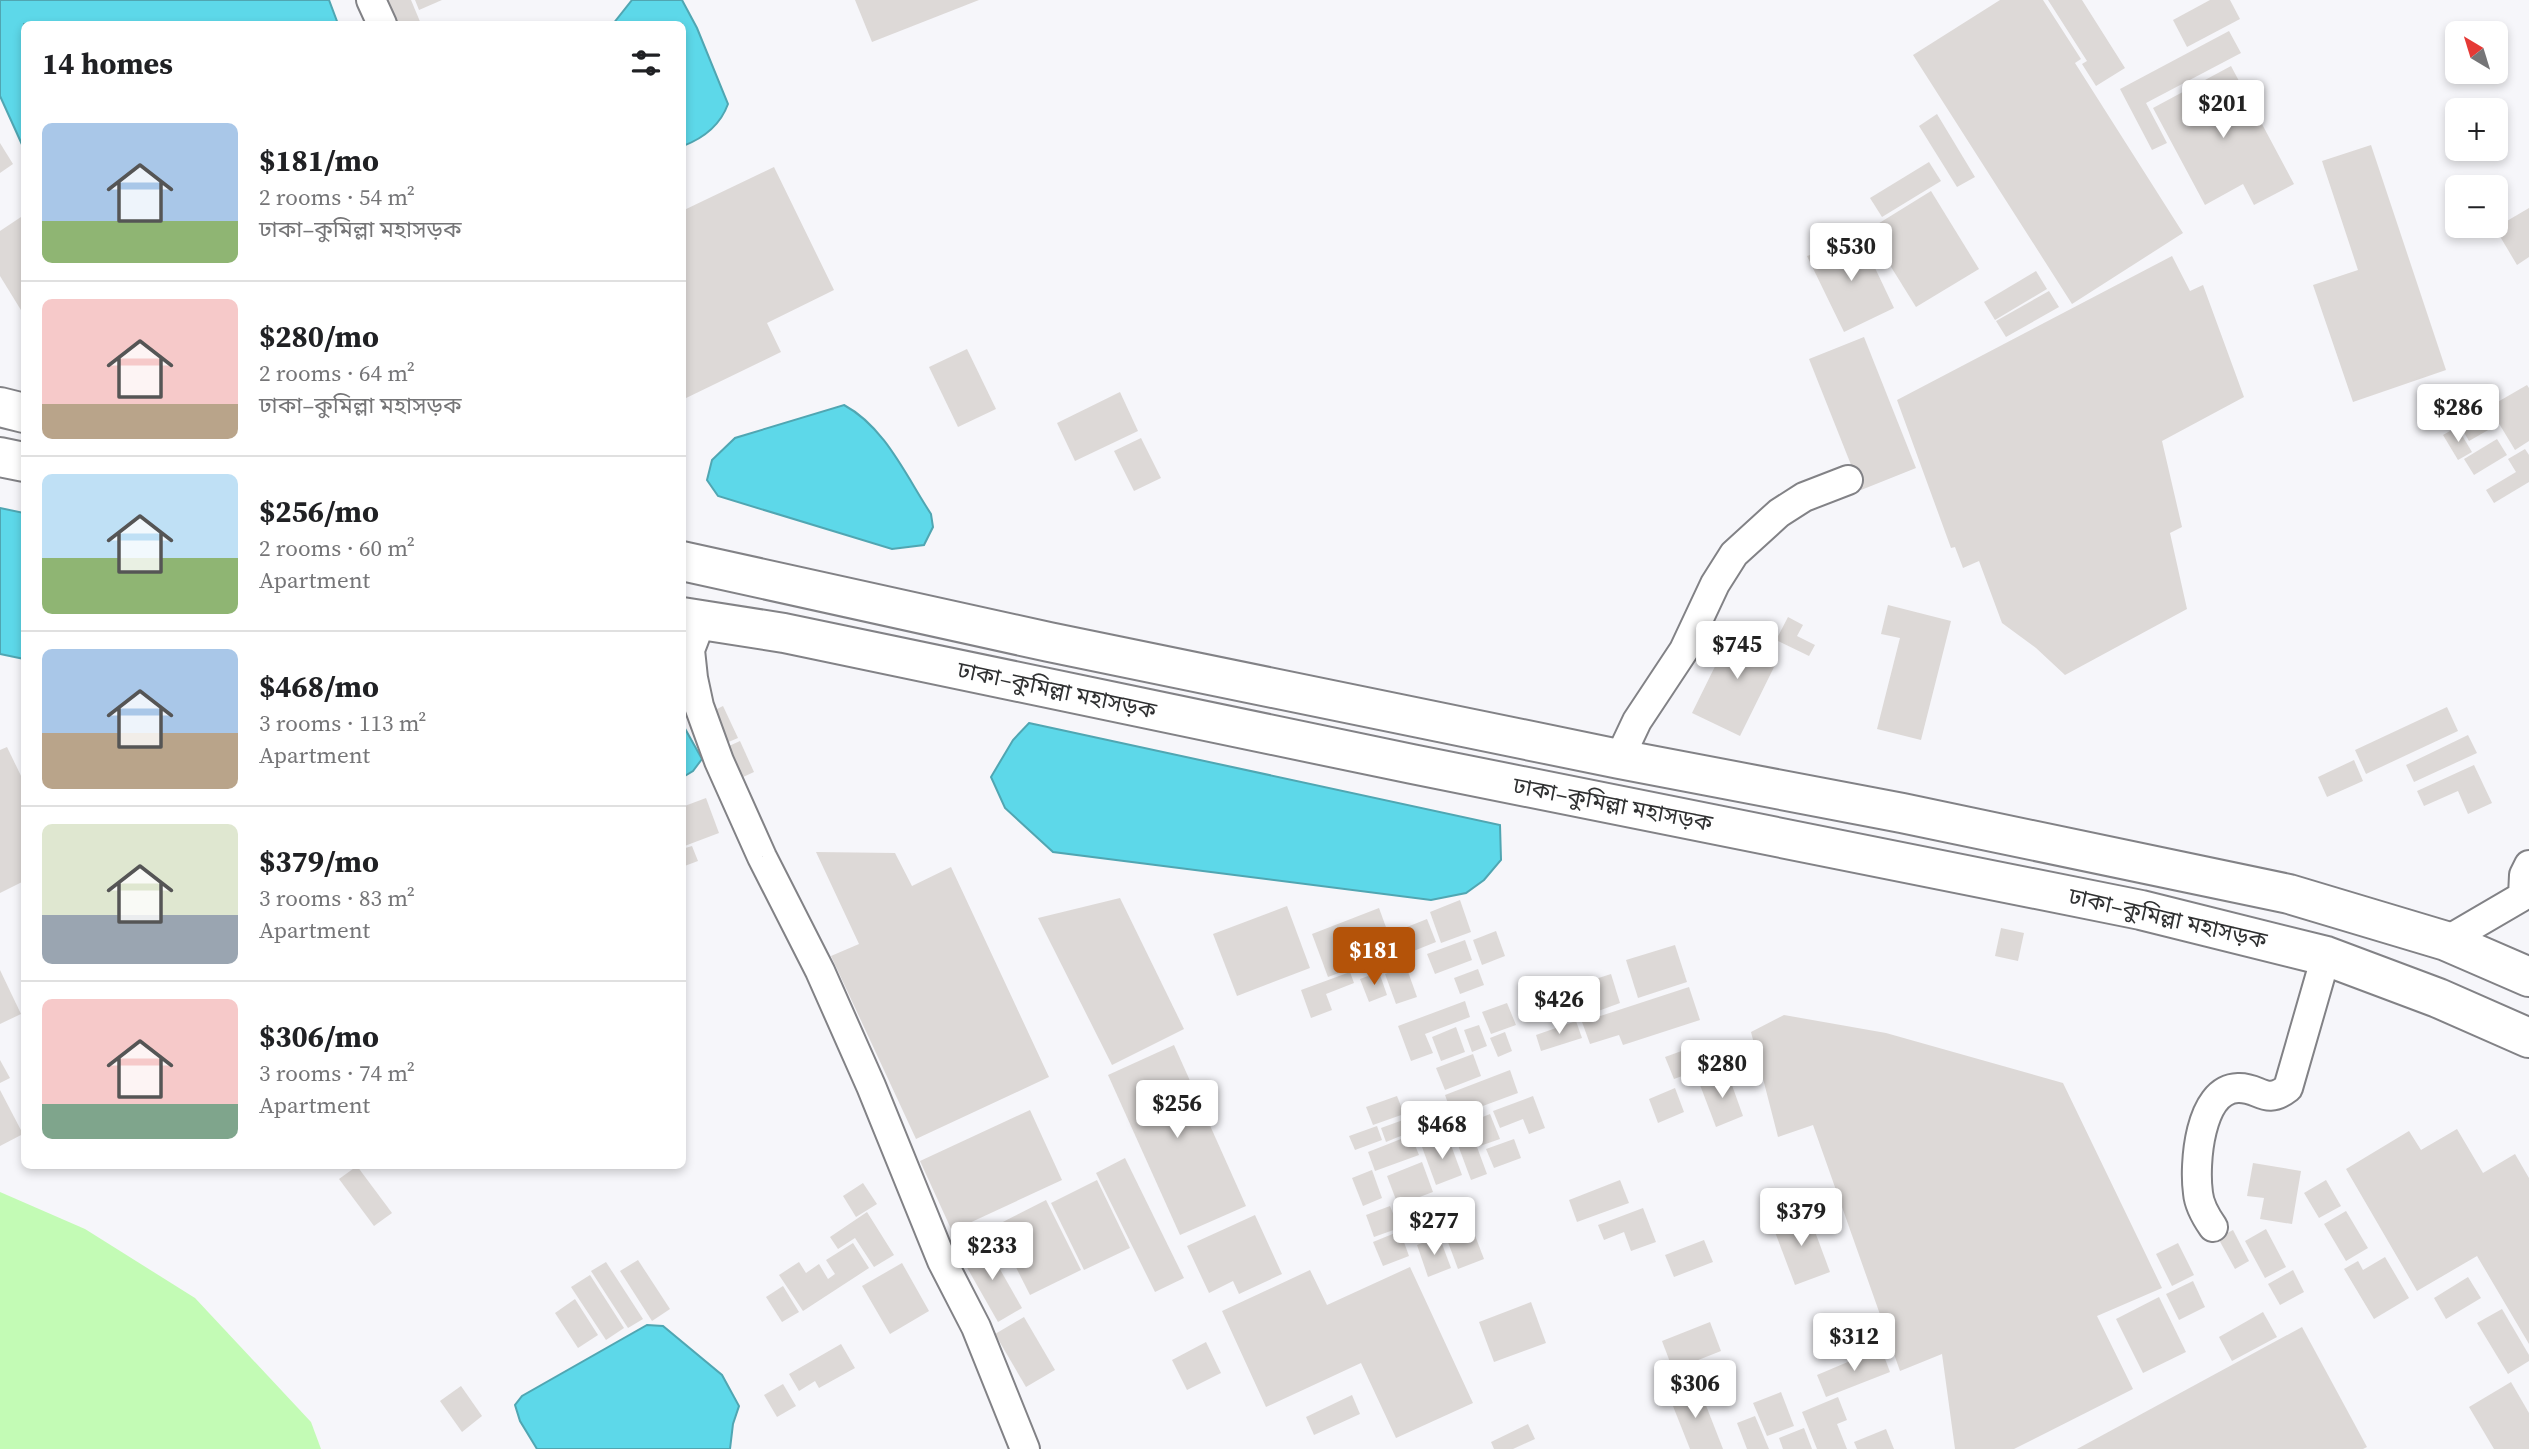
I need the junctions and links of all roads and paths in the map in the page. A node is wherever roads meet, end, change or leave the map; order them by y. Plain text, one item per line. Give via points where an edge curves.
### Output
1 (371, 0) edge
2 (381, 21) edge
3 (0, 407) edge
4 (21, 412) edge
5 (0, 457) edge
6 (21, 461) edge
7 (1848, 480) dead end
8 (686, 562) edge
9 (692, 619) edge
10 (1619, 759) junction
11 (2529, 865) edge
12 (2446, 941) junction
13 (2326, 956) junction
14 (2529, 977) edge
15 (2529, 1038) edge
16 (2213, 1227) dead end
17 (1025, 1449) edge

1 - 2 street
3 - 4 highway
5 - 6 highway
7 - 10 street via 1804,497 1779,513 1734,554
8 - 10 highway, ঢাকা–কুমিল্লা মহাসড়ক
9 - 13 highway, ঢাকা–কুমিল্লা মহাসড়ক via 784,633 2141,910
9 - 17 street via 693,678 719,761 826,984
10 - 12 highway, ঢাকা–কুমিল্লা মহাসড়ক via 2289,894
11 - 12 street via 2523,896
12 - 14 highway, ঢাকা–কুমিল্লা মহাসড়ক
13 - 15 highway, ঢাকা–কুমিল্লা মহাসড়ক
13 - 16 street via 2288,1088 2278,1096 2238,1087 2223,1092 2205,1117 2196,1164 2198,1196

